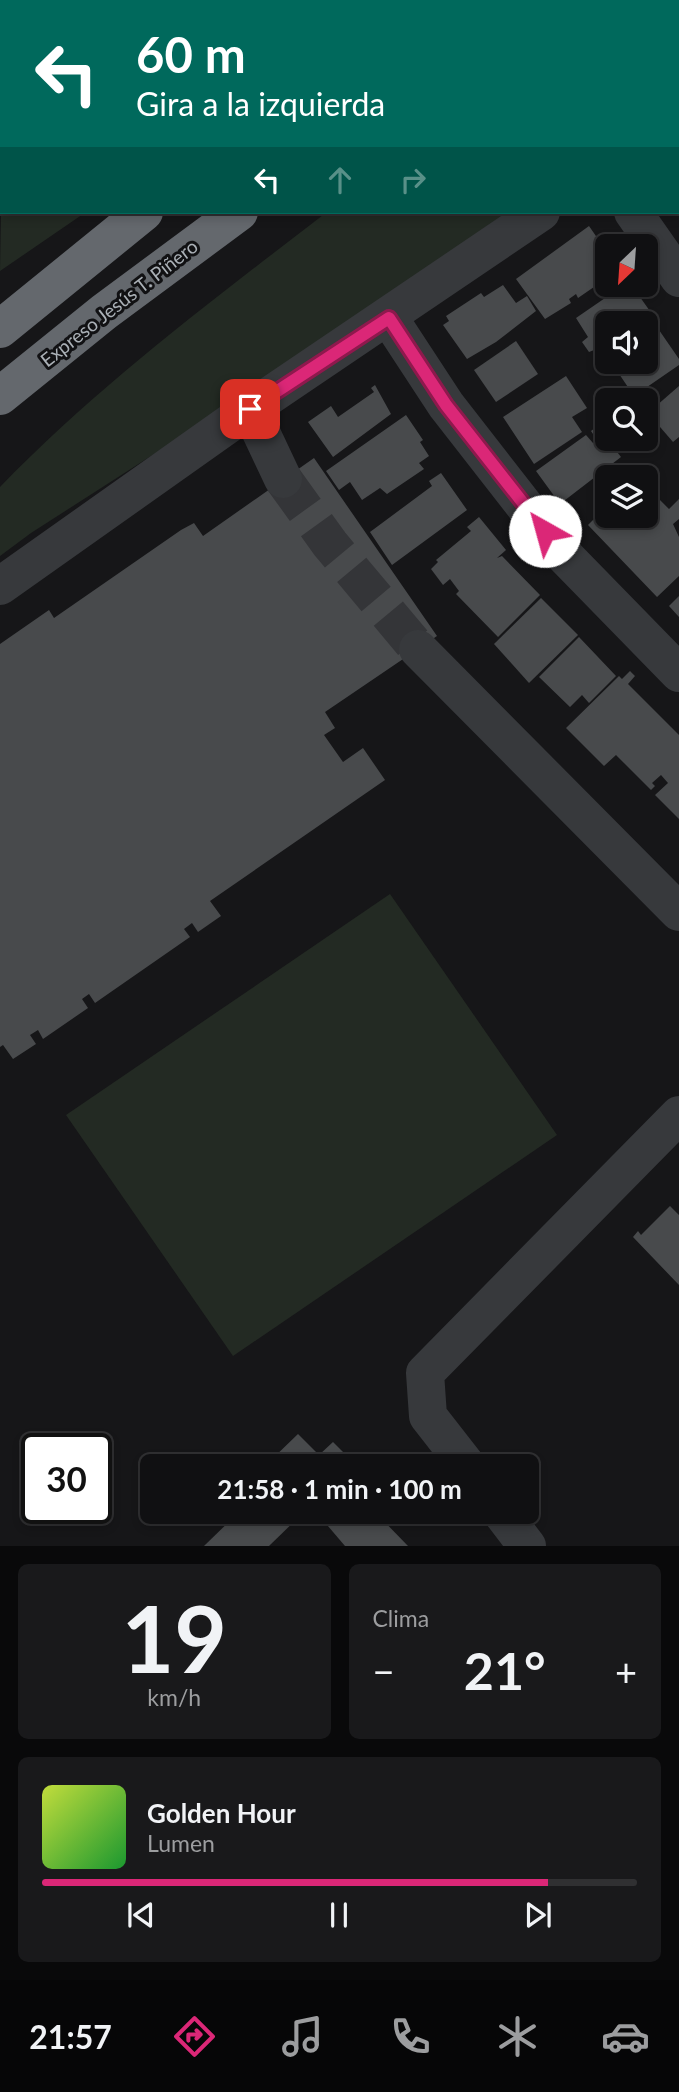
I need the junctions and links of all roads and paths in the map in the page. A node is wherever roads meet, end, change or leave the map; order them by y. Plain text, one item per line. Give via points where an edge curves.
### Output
1 (142, 214) edge
2 (236, 214) edge
3 (538, 214) edge
4 (634, 214) edge
5 (679, 278) edge
6 (389, 318) junction
7 (0, 329) edge
8 (9, 389) edge
9 (250, 409) junction
10 (0, 420) edge
11 (283, 479) tunnel mouth
12 (0, 586) edge
13 (418, 649) tunnel mouth
14 (679, 673) edge
15 (679, 912) edge
16 (679, 1115) edge
17 (458, 1454) edge
18 (510, 1524) edge
19 (527, 1546) edge

1 - 7 highway
2 - 8 highway, Expreso Jesús T. Piñero
3 - 6 street
4 - 5 street
6 - 9 street
6 - 14 street via 446,405 559,550
8 - 10 highway
9 - 11 street
9 - 12 street
13 - 15 street
16 - 17 street via 425,1373 428,1416
18 - 19 street

